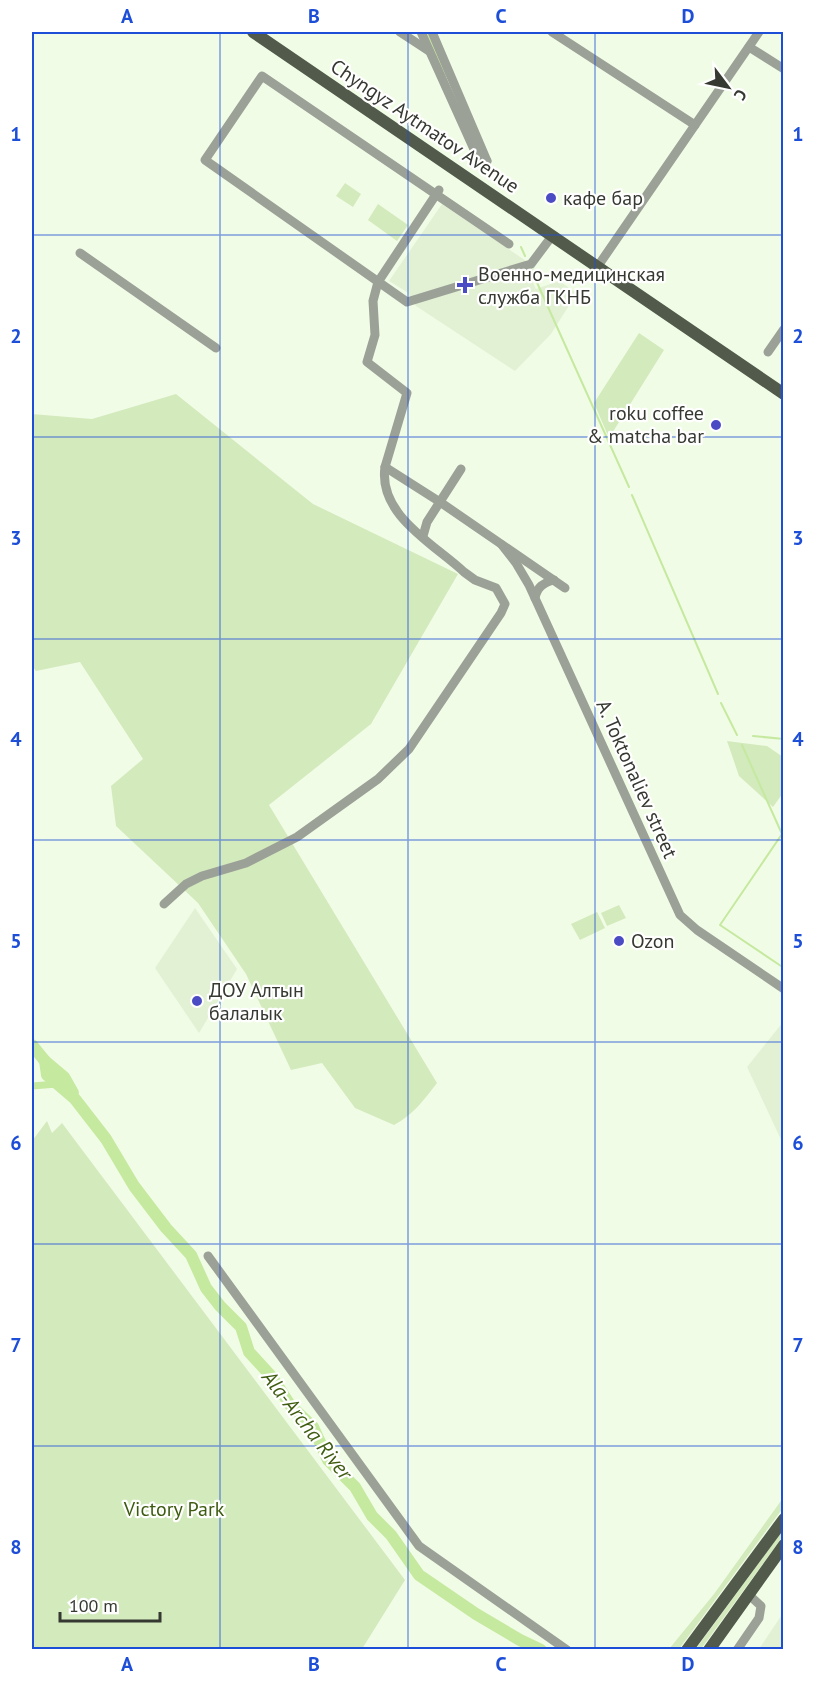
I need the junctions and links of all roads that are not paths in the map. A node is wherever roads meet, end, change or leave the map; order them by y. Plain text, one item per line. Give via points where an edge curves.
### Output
1 (253, 32) edge
2 (400, 32) edge
3 (421, 32) edge
4 (432, 32) edge
5 (552, 32) edge
6 (759, 32) edge
7 (748, 47) junction
8 (430, 53) junction
9 (783, 69) edge
10 (695, 125) junction
11 (438, 193) junction
12 (552, 236) junction
13 (509, 244) dead end
14 (80, 253) dead end
15 (598, 266) junction
16 (378, 282) junction
17 (783, 329) edge
18 (216, 348) dead end
19 (768, 352) dead end
20 (783, 394) edge
21 (384, 467) junction
22 (461, 470) dead end
23 (440, 502) junction
24 (423, 536) junction
25 (502, 545) junction
26 (554, 580) junction
27 (565, 588) dead end
28 (535, 598) junction
29 (164, 903) dead end
30 (783, 989) edge
31 (208, 1256) dead end
32 (783, 1519) edge
33 (783, 1545) edge
34 (748, 1594) junction
35 (567, 1650) edge
36 (687, 1650) edge
37 (709, 1650) edge
38 (737, 1650) edge

1 - 12 main road, Chyngyz Aytmatov Avenue
2 - 8 street
3 - 8 street
4 - 8 street via 484,159 477,156
5 - 10 street
6 - 7 street
7 - 9 street
7 - 10 street
10 - 15 street
11 - 13 street
11 - 16 street
11 - 16 street via 262,76 255,85 205,160
12 - 15 main road, Chyngyz Aytmatov Avenue
12 - 16 street via 531,264 407,303
14 - 18 street
15 - 20 main road, Chyngyz Aytmatov Avenue
16 - 21 street via 373,301 375,335 367,362 407,393
17 - 19 street
21 - 23 street
21 - 24 street via 383,479 393,507
22 - 23 street
23 - 24 street
23 - 25 street
24 - 29 street via 475,580 496,588 505,604 409,749 378,779 297,837 246,863 202,876
25 - 26 street
25 - 28 street, A. Toktonaliev street
26 - 27 street
26 - 28 street via 542,585
28 - 30 street, A. Toktonaliev street via 677,910 697,930
31 - 35 street via 418,1546
32 - 36 main road
33 - 34 main road
34 - 37 main road
34 - 38 street via 761,1606 761,1613

